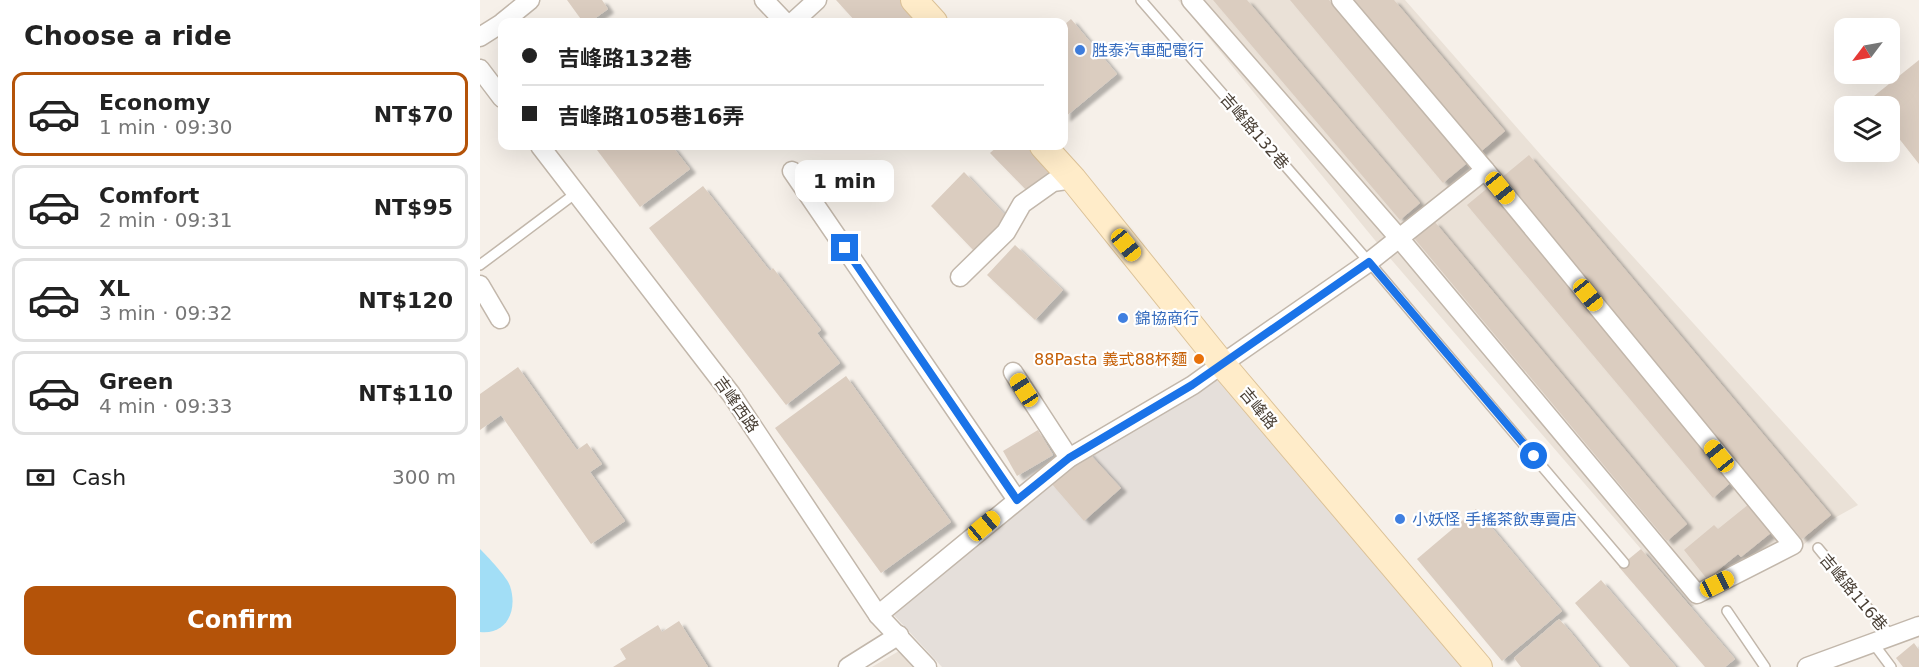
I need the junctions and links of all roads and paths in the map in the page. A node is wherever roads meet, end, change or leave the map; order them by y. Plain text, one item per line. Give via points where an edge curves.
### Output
1 (530, 0) edge
2 (764, 0) edge
3 (818, 0) edge
4 (914, 0) edge
5 (1141, 0) edge
6 (1191, 0) edge
7 (1341, 0) edge
8 (509, 18) edge
9 (781, 18) edge
10 (797, 18) edge
11 (930, 18) edge
12 (498, 26) edge
13 (480, 37) edge
14 (480, 69) edge
15 (498, 93) edge
16 (543, 150) edge
17 (1047, 150) edge
18 (1485, 170) junction
19 (792, 171) dead end
20 (1073, 179) junction
21 (576, 193) junction
22 (1399, 238) junction
23 (1369, 262) junction
24 (480, 265) edge
25 (960, 277) dead end
26 (480, 285) edge
27 (500, 319) dead end
28 (1222, 364) junction
29 (1013, 372) dead end
30 (1069, 458) junction
31 (1017, 500) junction
32 (1818, 548) dead end
33 (1624, 562) dead end
34 (1728, 611) dead end
35 (878, 615) junction
36 (1919, 626) edge
37 (898, 635) junction
38 (1891, 636) junction
39 (1873, 643) junction
40 (848, 667) edge
41 (927, 667) edge
42 (1479, 667) edge
43 (1765, 667) edge
44 (1807, 667) edge
45 (1891, 667) edge

1 - 8 street
2 - 9 street
3 - 10 street
4 - 11 street
5 - 23 lane, 吉峰路132巷
6 - 22 street
7 - 18 street
12 - 13 street
14 - 15 street
16 - 21 street, 吉峰西路
17 - 20 street, 吉峰路
18 - 22 street
18 - 22 street via 1793,545 1698,594
19 - 31 street
20 - 25 street via 1053,182 1022,204 1006,232
20 - 28 street, 吉峰路
21 - 24 lane
21 - 35 street, 吉峰西路 via 731,394
22 - 23 street
23 - 28 street
23 - 33 lane, 吉峰路132巷
26 - 27 street
28 - 30 street
28 - 42 street, 吉峰路
29 - 30 street
30 - 31 street
31 - 35 street
32 - 38 lane, 吉峰路116巷
34 - 43 lane
35 - 37 street, 吉峰西路
36 - 38 street, 吉峰路116巷
37 - 40 street
37 - 41 street, 吉峰西路
38 - 39 street, 吉峰路116巷
39 - 44 street, 吉峰路116巷
39 - 45 lane, 吉峰路116巷

